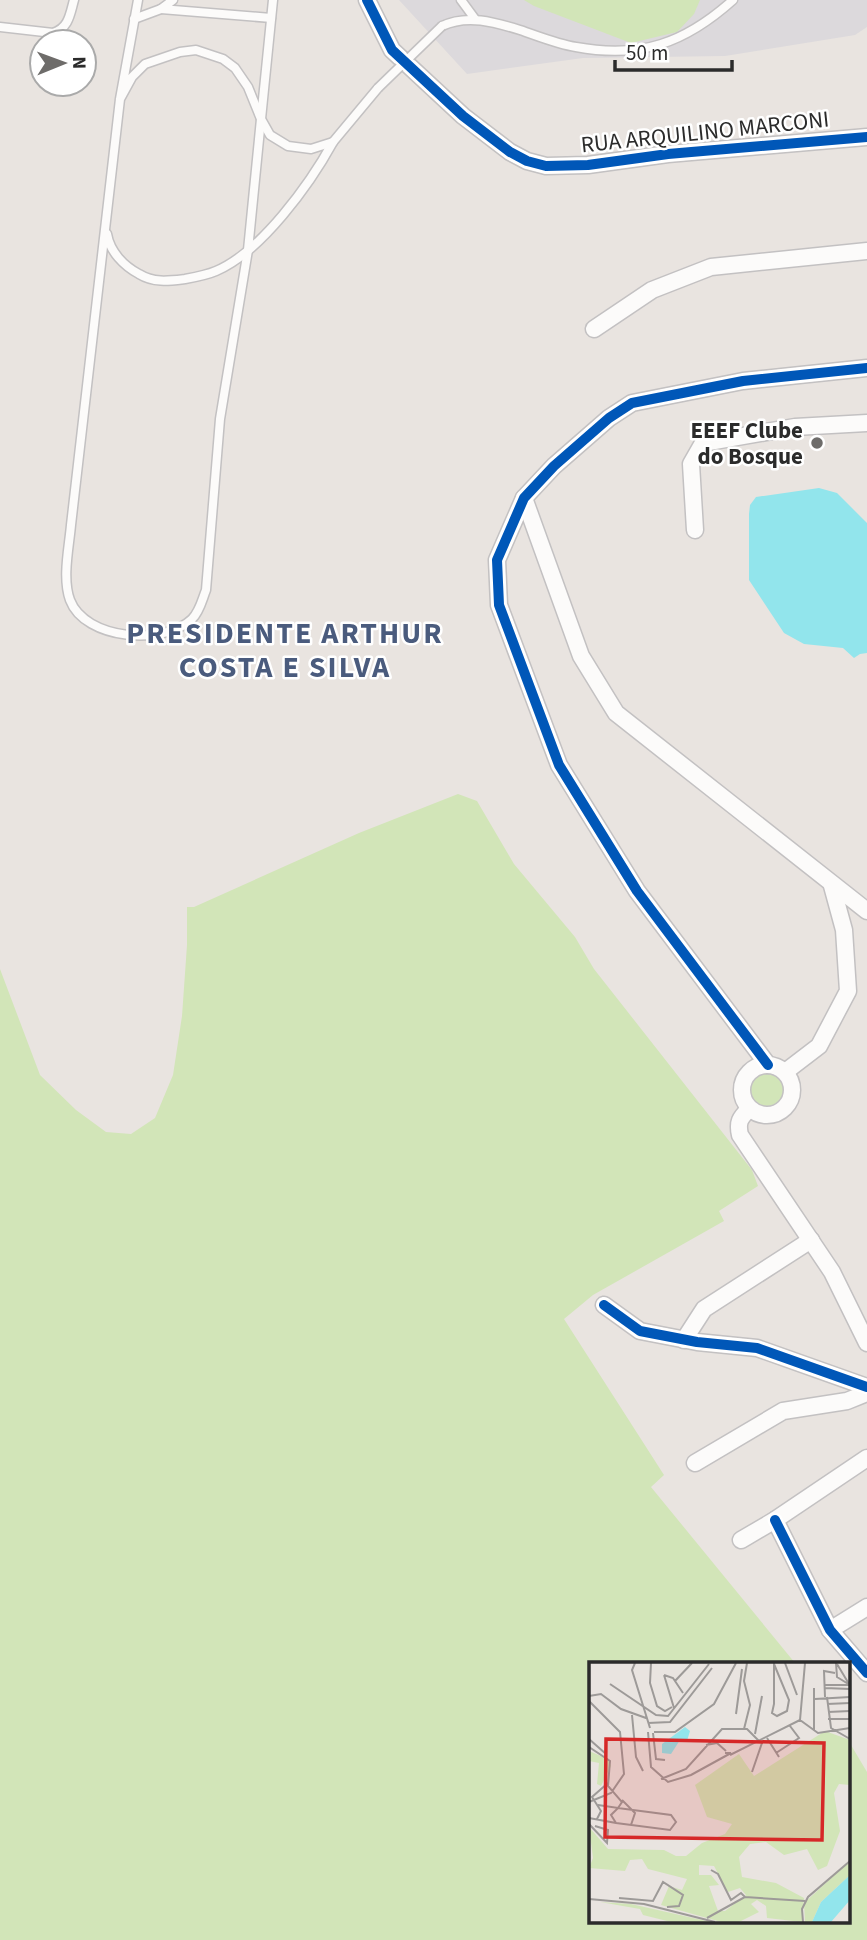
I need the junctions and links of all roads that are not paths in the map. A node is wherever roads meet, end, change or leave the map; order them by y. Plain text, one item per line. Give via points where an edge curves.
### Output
1 (74, 0) edge
2 (138, 0) edge
3 (173, 0) edge
4 (273, 0) edge
5 (367, 0) edge
6 (461, 0) edge
7 (733, 0) edge
8 (161, 9) junction
9 (271, 18) junction
10 (134, 19) junction
11 (475, 19) junction
12 (0, 27) edge
13 (120, 99) junction
14 (261, 119) junction
15 (867, 137) edge
16 (333, 142) junction
17 (106, 228) junction
18 (248, 250) junction
19 (867, 251) edge
20 (594, 329) dead end
21 (867, 368) edge
22 (867, 423) edge
23 (524, 498) junction
24 (695, 530) dead end
25 (832, 886) junction
26 (867, 911) edge
27 (768, 1065) junction
28 (785, 1072) junction
29 (749, 1109) junction
30 (811, 1240) junction
31 (604, 1305) dead end
32 (684, 1340) junction
33 (867, 1343) edge
34 (867, 1387) edge
35 (867, 1393) edge
36 (867, 1458) edge
37 (695, 1463) dead end
38 (775, 1520) junction
39 (741, 1540) dead end
40 (867, 1607) edge
41 (830, 1630) junction
42 (867, 1673) edge

1 - 12 lane via 61,31
2 - 10 lane
3 - 8 lane
4 - 9 lane
5 - 15 street, RUA ARQUILINO MARCONI via 392,50 463,116 527,161 546,166 588,165
6 - 11 lane
7 - 11 lane via 680,38 653,48 615,51 575,47
8 - 9 lane
8 - 10 lane
9 - 14 lane
10 - 13 lane
11 - 16 lane, bridge via 442,26 378,88
13 - 14 lane via 145,64 196,50 235,68
13 - 17 lane
14 - 16 lane via 270,135 288,146 311,149
14 - 18 lane
16 - 18 lane via 292,204
17 - 18 lane via 114,253 151,281 216,271
17 - 18 lane via 67,584 70,601 81,618 127,635 175,630 192,619 206,590 220,419
19 - 20 street via 711,267 652,290
21 - 23 street via 743,381 632,403 554,466
22 - 24 street via 795,427 704,443 691,464
23 - 25 street via 581,656 616,713
23 - 27 street via 498,560 499,606 559,765 636,891
25 - 26 street
25 - 28 street via 845,930 848,991 819,1046
27 - 28 street
27 - 29 street via 755,1068 743,1082 741,1092
28 - 29 street via 792,1088 787,1106 768,1116
29 - 30 street via 739,1119 740,1135
30 - 32 street via 704,1309
30 - 33 street
31 - 32 street via 640,1331
32 - 34 street via 757,1348
35 - 37 street via 783,1411
36 - 38 street
38 - 39 street
38 - 41 street
40 - 41 street
41 - 42 street

